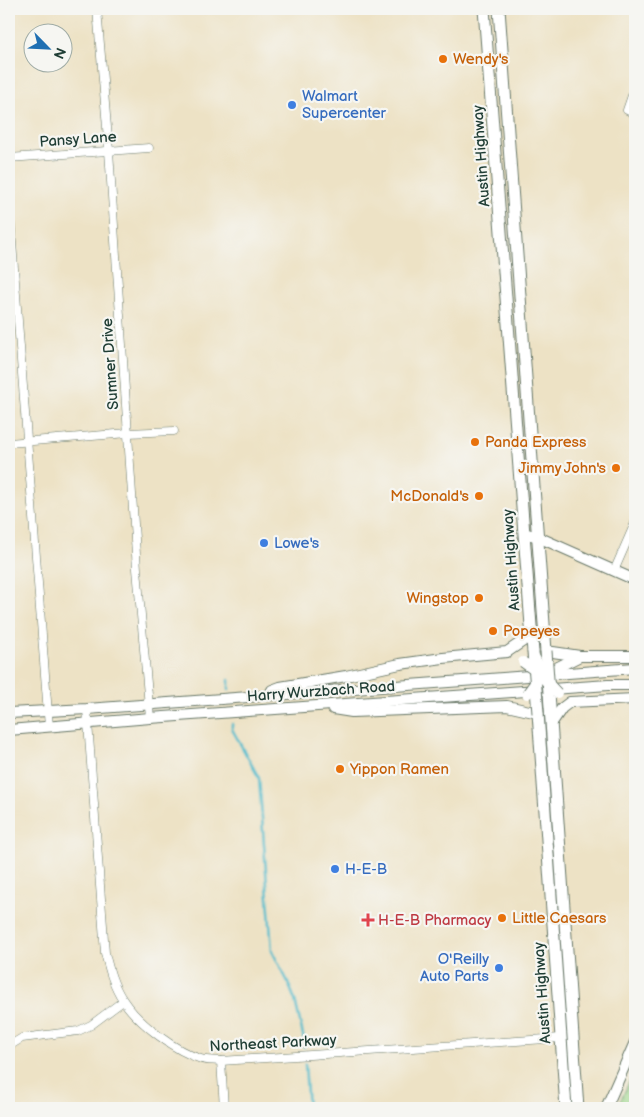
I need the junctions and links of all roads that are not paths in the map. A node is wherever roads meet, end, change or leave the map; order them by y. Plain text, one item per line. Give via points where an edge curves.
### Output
1 (96, 9) edge
2 (484, 9) edge
3 (499, 9) edge
4 (635, 87) edge
5 (635, 114) edge
6 (149, 148) dead end
7 (109, 151) junction
8 (9, 158) edge
9 (9, 203) edge
10 (174, 432) dead end
11 (128, 433) junction
12 (27, 442) junction
13 (9, 443) edge
14 (635, 523) edge
15 (524, 533) junction
16 (538, 536) junction
17 (614, 571) junction
18 (635, 580) edge
19 (532, 635) junction
20 (507, 652) junction
21 (546, 656) junction
22 (580, 656) junction
23 (635, 656) edge
24 (635, 668) edge
25 (542, 681) junction
26 (635, 685) edge
27 (343, 689) junction
28 (259, 696) junction
29 (635, 699) edge
30 (570, 702) junction
31 (149, 704) junction
32 (317, 706) junction
33 (506, 706) junction
34 (87, 709) junction
35 (273, 709) junction
36 (47, 712) junction
37 (9, 713) edge
38 (538, 713) junction
39 (150, 718) junction
40 (88, 724) junction
41 (551, 724) junction
42 (49, 727) junction
43 (9, 730) edge
44 (540, 749) junction
45 (556, 796) junction
46 (123, 1001) junction
47 (560, 1038) junction
48 (635, 1042) edge
49 (9, 1046) edge
50 (220, 1061) junction
51 (224, 1108) edge
52 (566, 1108) edge
53 (578, 1108) edge
54 (606, 1108) edge

1 - 7 street, Sumner Drive
2 - 15 main road, Austin Highway
3 - 16 main road, Austin Highway
4 - 5 street via 626,110
6 - 7 street, Pansy Lane
7 - 8 street, Pansy Lane
7 - 11 street, Sumner Drive
9 - 12 street
10 - 11 street
11 - 12 street
11 - 31 street, Sumner Drive
12 - 13 street
12 - 36 street
14 - 17 street
15 - 16 main road
15 - 19 main road, Austin Highway
16 - 17 main road
16 - 21 main road, Austin Highway
17 - 18 main road
19 - 20 main road
19 - 25 main road, Austin Highway, bridge via 533,652
20 - 25 main road, bridge
20 - 28 main road via 408,663 280,687
21 - 22 main road
21 - 25 main road, Austin Highway, bridge
22 - 23 main road
22 - 25 main road via 556,668
24 - 27 main road, Harry Wurzbach Road
25 - 30 main road, bridge
25 - 33 main road, bridge
25 - 38 main road, Austin Highway, bridge
25 - 41 main road, Austin Highway
26 - 32 main road, Harry Wurzbach Road
27 - 28 main road, Harry Wurzbach Road
27 - 35 main road via 319,698 278,701
28 - 31 main road, Harry Wurzbach Road
29 - 30 main road
30 - 41 main road
31 - 34 main road, Harry Wurzbach Road
31 - 39 street, Sumner Drive
32 - 33 main road via 352,712
32 - 35 main road, Harry Wurzbach Road
33 - 38 main road
34 - 36 main road, Harry Wurzbach Road
34 - 40 street, Northeast Parkway
35 - 39 main road, Harry Wurzbach Road
36 - 37 main road, Harry Wurzbach Road
36 - 42 street
38 - 44 main road, Austin Highway
39 - 40 main road, Harry Wurzbach Road
40 - 42 main road, Harry Wurzbach Road
40 - 46 street, Northeast Parkway via 105,953 112,979
41 - 45 main road, Austin Highway
42 - 43 main road, Harry Wurzbach Road
44 - 45 main road via 544,756 547,798 550,800
44 - 47 main road, Austin Highway
45 - 53 main road, Austin Highway
46 - 49 street via 78,1031 22,1038
46 - 50 street, Northeast Parkway via 143,1023 178,1048 203,1060
47 - 50 street, Northeast Parkway
47 - 52 main road, Austin Highway
48 - 54 main road
50 - 51 street

